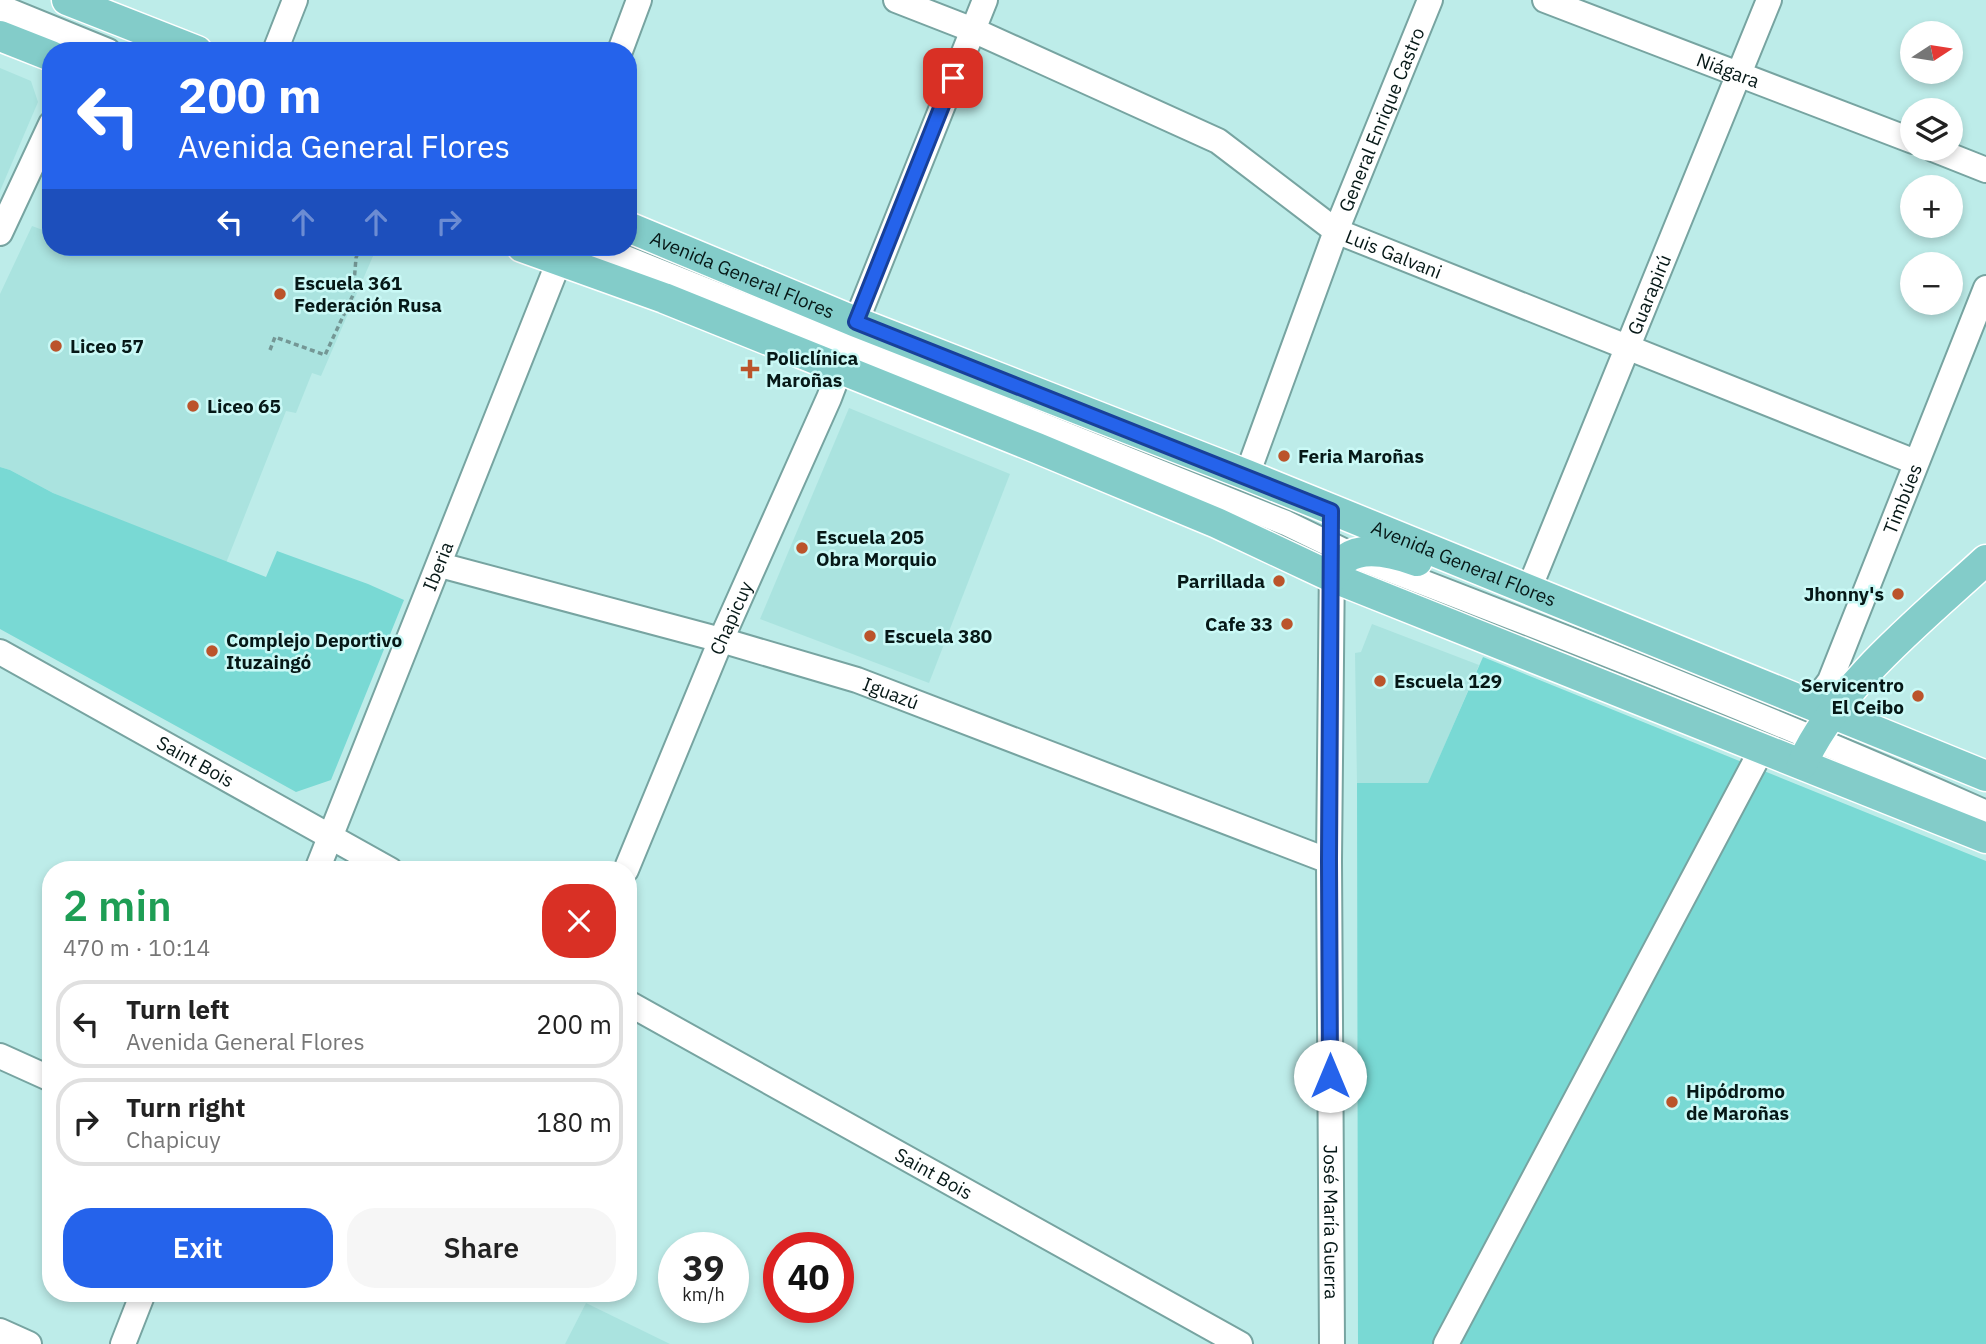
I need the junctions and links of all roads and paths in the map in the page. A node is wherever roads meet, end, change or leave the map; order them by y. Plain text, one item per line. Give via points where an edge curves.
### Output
1 (67, 0) edge
2 (295, 0) edge
3 (639, 0) edge
4 (896, 0) edge
5 (985, 0) edge
6 (1430, 0) edge
7 (1545, 0) edge
8 (1769, 0) edge
9 (0, 7) edge
10 (98, 13) junction
11 (973, 30) junction
12 (0, 36) edge
13 (79, 42) edge
14 (94, 42) edge
15 (174, 42) edge
16 (279, 42) edge
17 (623, 42) edge
18 (42, 52) edge
19 (1740, 75) junction
20 (1900, 136) edge
21 (42, 143) edge
22 (1963, 161) edge
23 (1986, 170) edge
24 (637, 231) edge
25 (1336, 231) junction
26 (0, 233) edge
27 (357, 256) edge
28 (546, 256) edge
29 (620, 256) edge
30 (559, 261) junction
31 (1986, 288) edge
32 (856, 322) junction
33 (1627, 346) junction
34 (270, 350) dead end
35 (840, 369) junction
36 (1915, 462) junction
37 (1247, 475) junction
38 (1331, 511) junction
39 (1342, 551) junction
40 (1986, 561) edge
41 (440, 565) junction
42 (1332, 577) junction
43 (1529, 589) junction
44 (721, 640) junction
45 (1575, 643) junction
46 (0, 652) edge
47 (1822, 709) junction
48 (1667, 710) junction
49 (1762, 748) junction
50 (1808, 751) junction
51 (1986, 776) edge
52 (1929, 786) junction
53 (1986, 796) edge
54 (1986, 813) edge
55 (331, 837) junction
56 (1986, 838) edge
57 (321, 861) edge
58 (374, 861) edge
59 (630, 861) edge
60 (1329, 861) junction
61 (637, 1008) edge
62 (0, 1056) edge
63 (42, 1075) edge
64 (139, 1302) edge
65 (0, 1331) edge
66 (29, 1344) edge
67 (123, 1344) edge
68 (1240, 1344) edge
69 (1332, 1344) edge
70 (1446, 1344) edge

1 - 10 main road
2 - 16 street
3 - 17 street
4 - 11 street, Luis Galvani
5 - 11 street
6 - 25 street, General Enrique Castro
7 - 19 street, Niágara
8 - 19 street, Guarapirú
9 - 13 street
10 - 14 street
10 - 15 main road
11 - 25 street, Luis Galvani via 1218,141
11 - 32 street
12 - 18 main road
19 - 20 street, Niágara
19 - 33 street, Guarapirú
21 - 26 street
22 - 23 street
24 - 32 main road, Avenida General Flores
25 - 33 street, Luis Galvani
25 - 37 street, General Enrique Castro
27 - 34 path via 353,295 325,355 275,337
28 - 30 main road, Avenida General Flores
29 - 39 street, Avenida General Flores via 1273,518
30 - 35 main road, Avenida General Flores
30 - 41 street, Iberia
31 - 36 street, Timbúes
32 - 37 main road, Avenida General Flores
33 - 36 street, Luis Galvani
33 - 43 street, Guarapirú
35 - 42 main road, Avenida General Flores via 1217,523
35 - 44 street, Chapicuy
36 - 47 street, Timbúes
37 - 38 main road, Avenida General Flores
38 - 39 street
38 - 43 main road, Avenida General Flores
39 - 42 main road via 1343,560
39 - 43 main road via 1402,556 1489,587
39 - 45 street, Avenida General Flores
40 - 47 main road
41 - 44 street, Iguazú
41 - 55 street, Iberia
42 - 48 main road, Avenida General Flores
42 - 60 street, José María Guerra
43 - 47 main road, Avenida General Flores
44 - 59 street, Chapicuy
44 - 60 street, Iguazú via 857,680
45 - 48 street, Avenida General Flores via 1597,664 1640,684
45 - 50 street, Avenida General Flores
46 - 55 street, Saint Bois
47 - 50 main road
47 - 51 main road, Avenida General Flores
48 - 49 main road, Avenida General Flores
48 - 50 main road via 1703,710 1785,743 1799,743
49 - 50 main road, Avenida General Flores
49 - 70 street
50 - 52 street, Avenida General Flores
50 - 56 main road, Avenida General Flores
52 - 53 street, Avenida General Flores
52 - 54 street, Avenida General Flores
55 - 57 street, Iberia
55 - 58 street, Saint Bois
60 - 69 street, José María Guerra
61 - 68 street, Saint Bois
62 - 63 street
64 - 67 street
65 - 66 street

